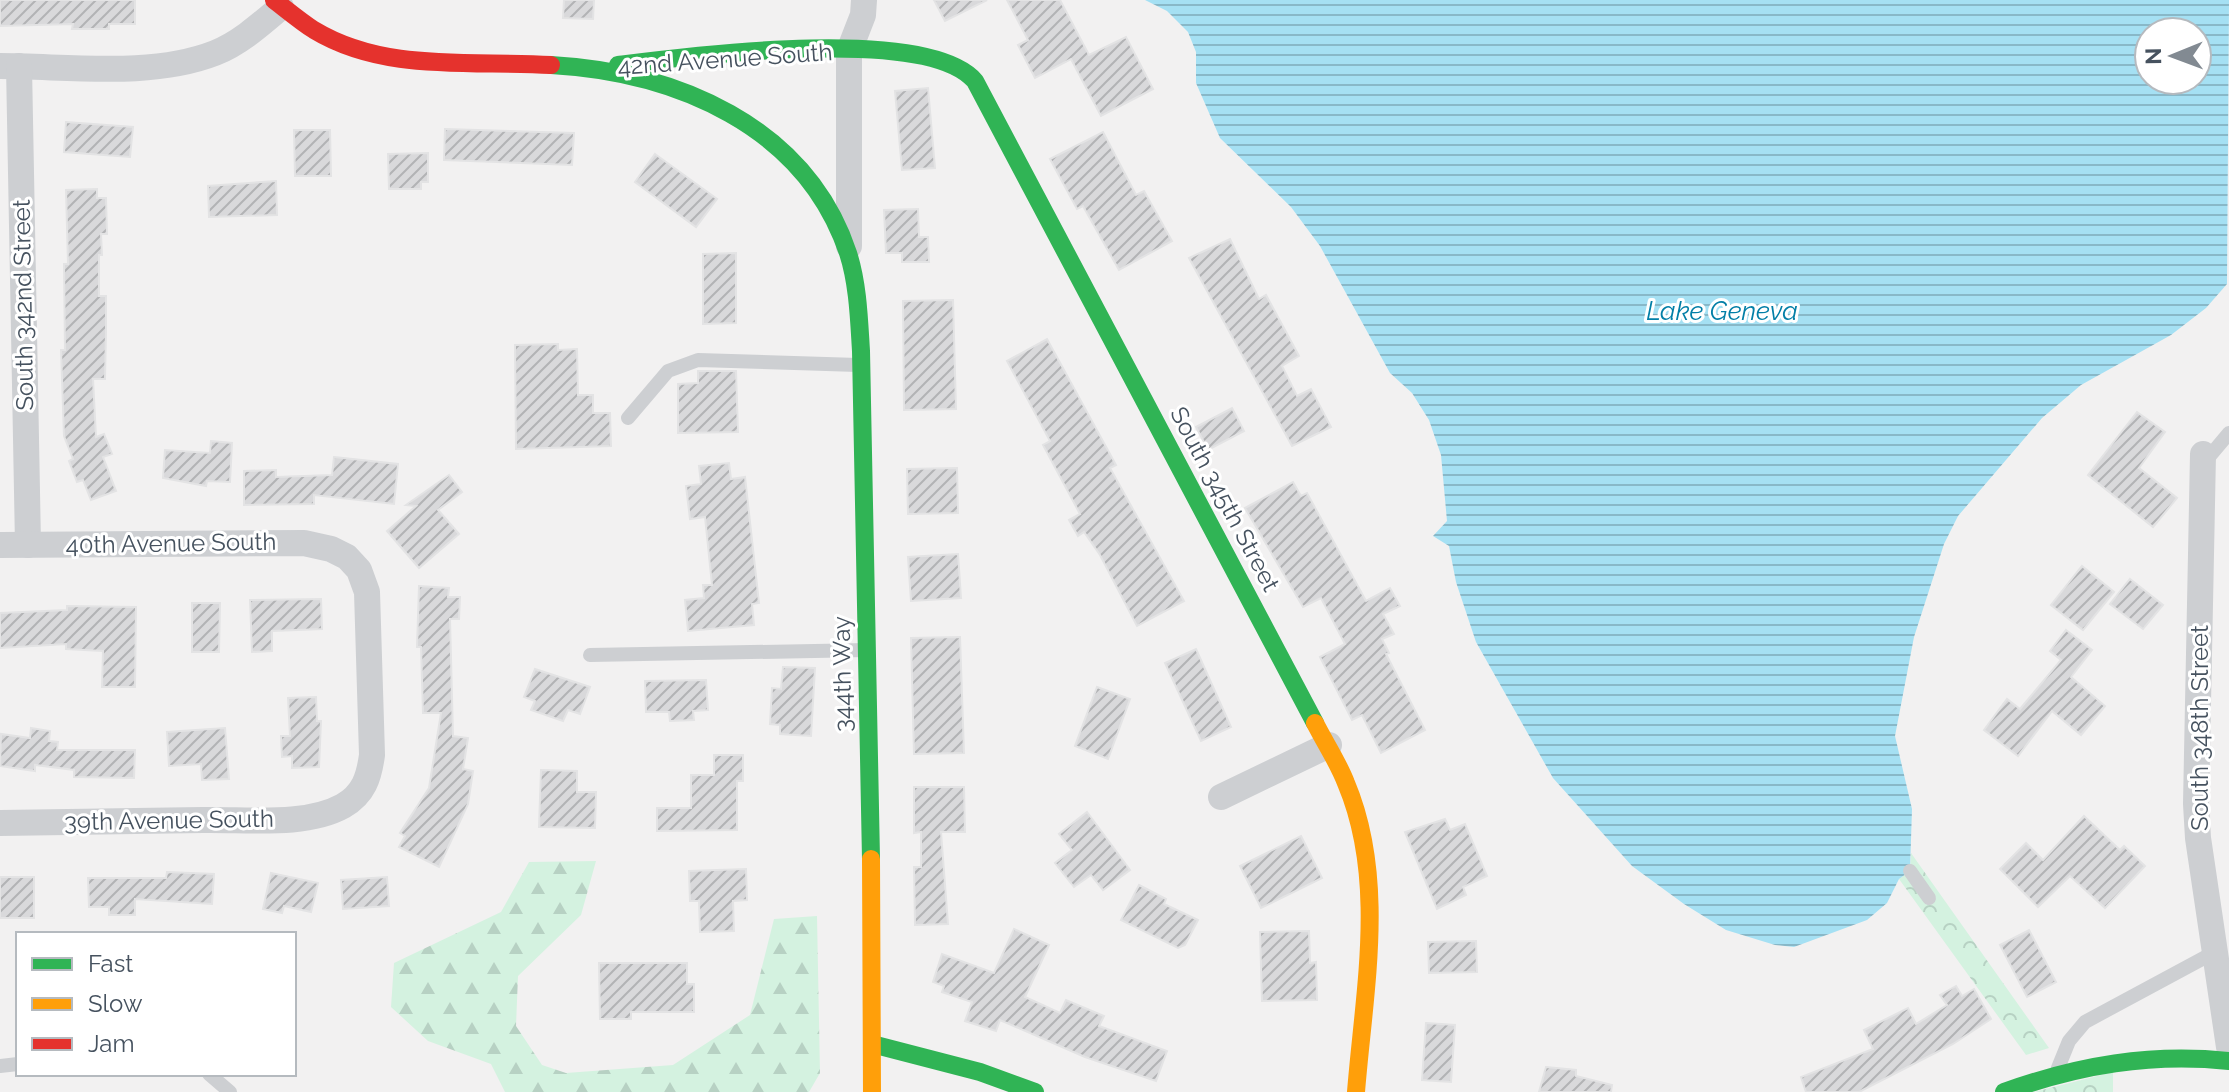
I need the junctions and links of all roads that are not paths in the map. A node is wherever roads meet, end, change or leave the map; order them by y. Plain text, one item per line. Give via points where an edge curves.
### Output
1 (864, 0) edge
2 (278, 4) edge
3 (849, 51) junction
4 (10, 66) edge
5 (602, 68) junction
6 (849, 256) junction
7 (859, 365) junction
8 (628, 418) dead end
9 (2229, 433) edge
10 (2203, 459) joint
11 (0, 545) edge
12 (28, 545) junction
13 (867, 650) junction
14 (590, 655) dead end
15 (1329, 745) junction
16 (1221, 797) dead end
17 (337, 809) joint
18 (0, 823) edge
19 (1910, 871) dead end
20 (1929, 898) dead end
21 (2215, 952) junction
22 (872, 1044) junction
23 (2229, 1046) edge
24 (2229, 1061) edge
25 (211, 1076) edge
26 (2055, 1079) edge
27 (230, 1092) edge
28 (872, 1092) edge
29 (1035, 1092) edge
30 (1356, 1092) edge
31 (2004, 1092) edge

1 - 3 street
2 - 4 street, 42nd Avenue South via 230,45 194,59 146,65
2 - 5 street, 42nd Avenue South via 337,40 396,61
3 - 5 street, 42nd Avenue South via 731,54
3 - 6 street
3 - 15 street, South 345th Street via 911,53 955,63 975,81
4 - 12 street, South 342nd Street
5 - 6 street, 42nd Avenue South via 692,93 741,114 796,167 840,232
6 - 7 street, 344th Way
7 - 8 lane via 698,360 668,371
7 - 13 street, 344th Way
9 - 10 lane
10 - 21 street, South 348th Street via 2196,804
11 - 12 street, 40th Avenue South
12 - 17 street, 40th Avenue South via 262,541 317,545 341,553 359,570 367,592 372,755 361,792
13 - 14 lane
13 - 22 street, 344th Way
15 - 16 street
15 - 30 street, South 345th Street via 1347,784 1368,863 1371,904
17 - 18 street, 39th Avenue South via 276,818
19 - 20 lane
21 - 23 street, South 348th Street
21 - 26 lane via 2085,1022 2069,1041
22 - 28 street, 344th Way
22 - 29 street
24 - 26 street via 2132,1057
25 - 27 lane
26 - 31 street

